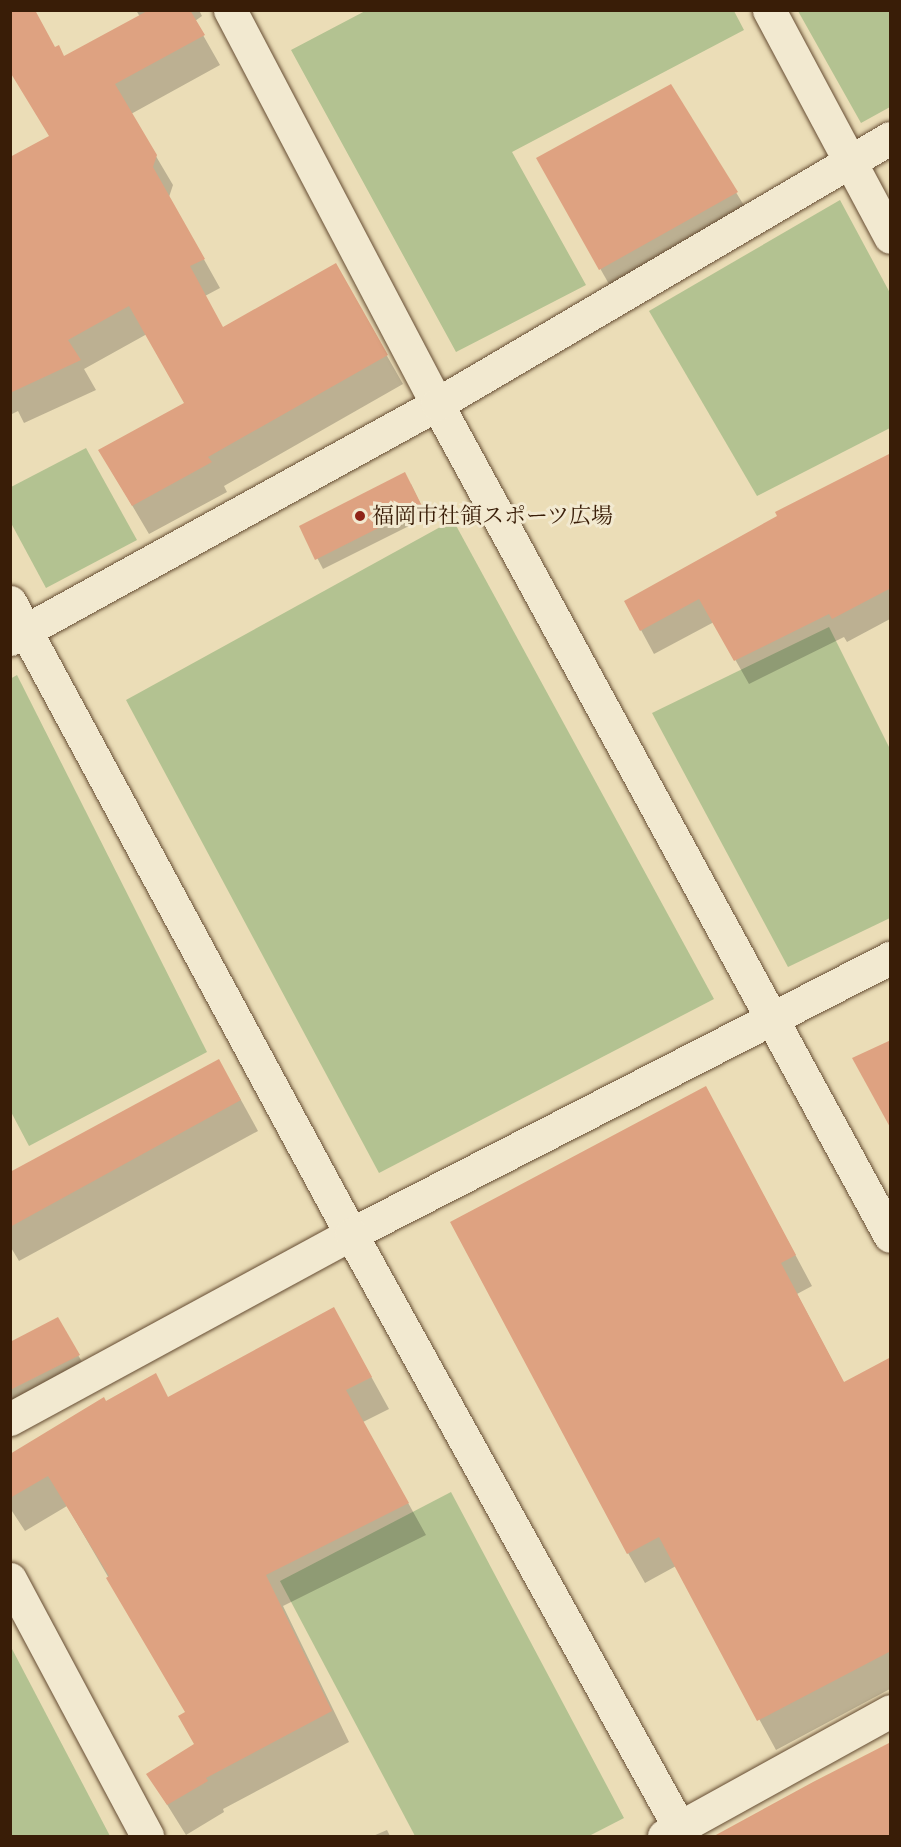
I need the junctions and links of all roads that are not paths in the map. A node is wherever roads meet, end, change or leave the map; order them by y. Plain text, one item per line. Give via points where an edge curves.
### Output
1 (230, 10) edge
2 (769, 10) edge
3 (891, 138) edge
4 (850, 162) junction
5 (891, 237) edge
6 (437, 404) junction
7 (10, 602) edge
8 (18, 635) edge
9 (891, 958) edge
10 (772, 1019) junction
11 (351, 1234) junction
12 (891, 1236) edge
13 (10, 1419) edge
14 (10, 1579) edge
15 (891, 1711) edge
16 (676, 1834) edge
17 (147, 1836) edge

1 - 6 street
2 - 4 street
3 - 4 street
4 - 5 street
4 - 6 street
6 - 8 street
6 - 10 street
7 - 8 street
8 - 11 street
9 - 10 street
10 - 11 street
10 - 12 street
11 - 13 street
11 - 16 street
14 - 17 street
15 - 16 street

